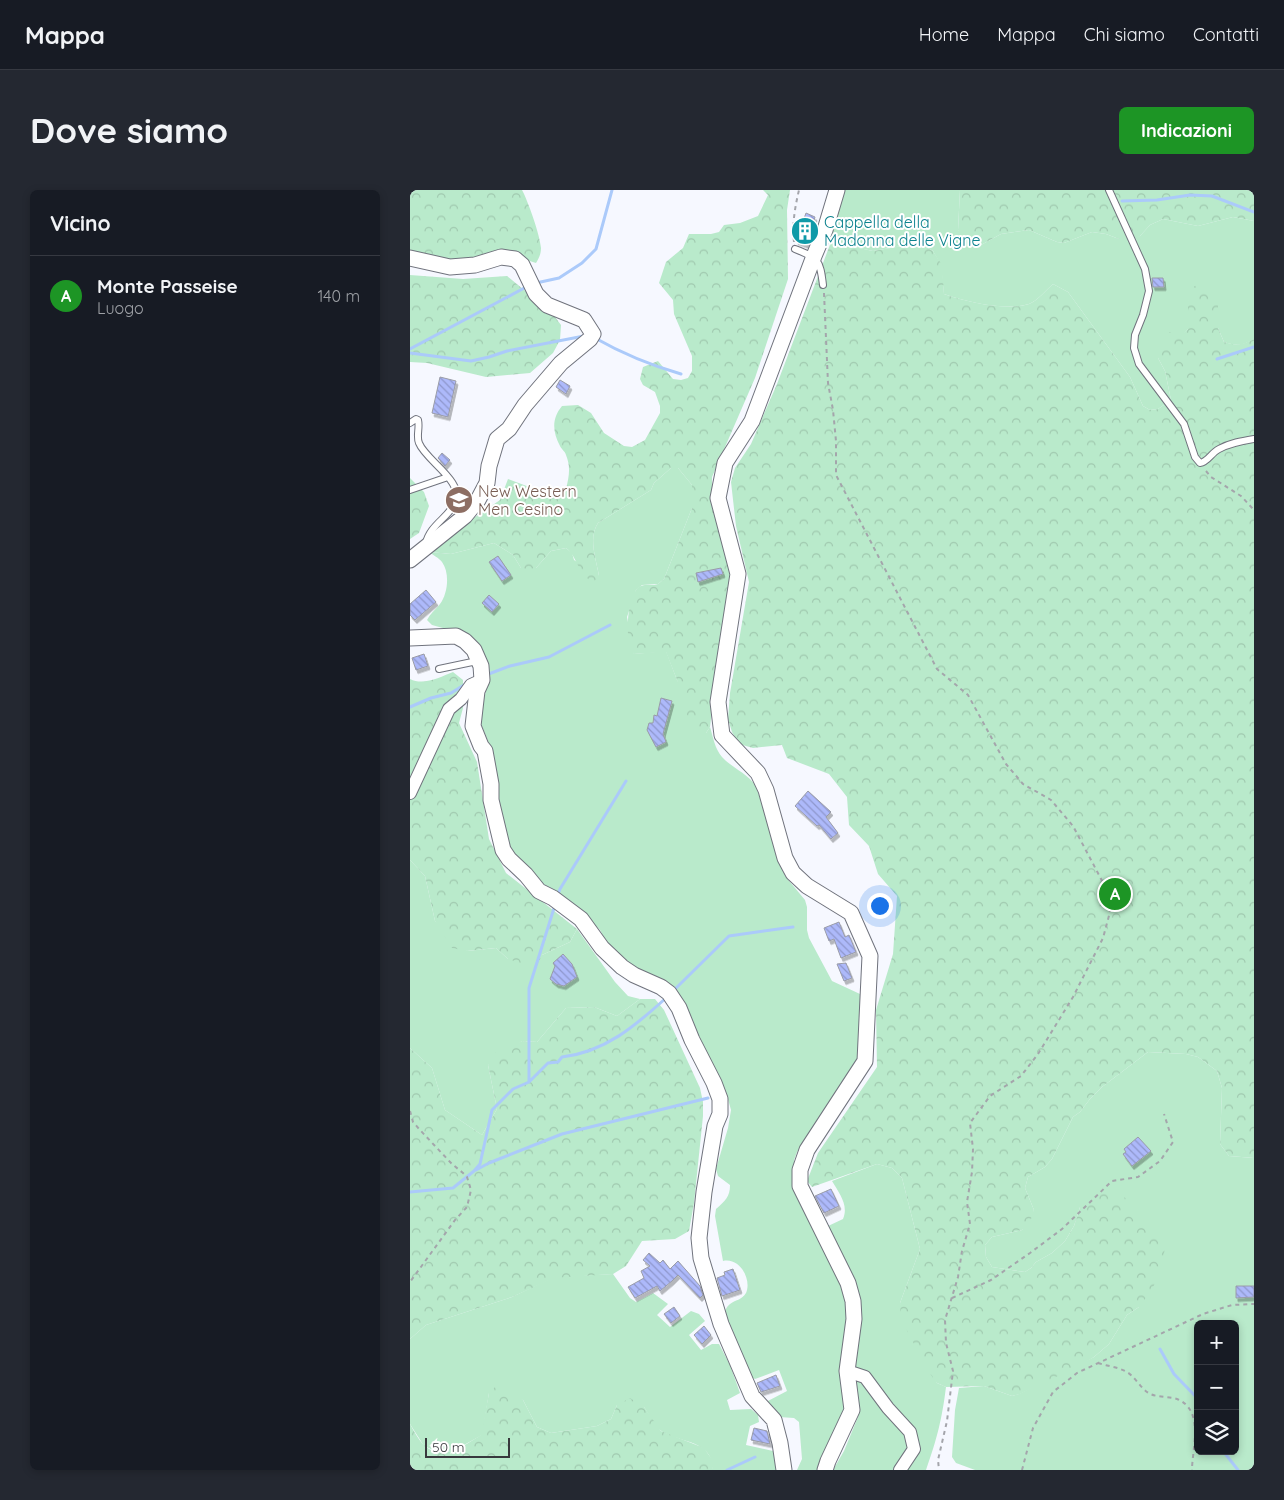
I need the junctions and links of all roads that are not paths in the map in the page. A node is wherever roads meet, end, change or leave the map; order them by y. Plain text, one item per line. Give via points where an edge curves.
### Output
1 (837, 190) edge
2 (1109, 190) edge
3 (795, 248) road end
4 (814, 256) junction
5 (410, 258) edge
6 (824, 284) road end
7 (410, 423) edge
8 (1254, 439) edge
9 (448, 477) junction
10 (410, 490) edge
11 (426, 546) junction
12 (410, 560) edge
13 (410, 638) edge
14 (479, 660) junction
15 (439, 668) dead end
16 (482, 680) junction
17 (410, 793) edge
18 (847, 1371) junction
19 (784, 1470) edge
20 (825, 1470) edge
21 (900, 1470) edge

1 - 4 street
2 - 8 lane via 1145,269 1149,291 1135,335 1134,348 1139,364 1184,424 1200,464 1217,450
3 - 4 lane
4 - 6 lane
4 - 18 street via 752,421 725,463 718,498 738,574 718,702 722,735 758,773 785,858 793,872 807,886 851,913 870,956 866,1061 807,1150 800,1170 800,1186 854,1301
5 - 11 street via 450,267 475,265 501,257 515,259 522,265 536,294 547,304 584,320 593,334 561,363 525,405 509,430 497,440 488,466 487,483 478,500 465,516
7 - 9 lane via 418,420 419,443
9 - 10 lane
9 - 11 lane via 457,494 455,504 428,536
11 - 12 street
13 - 14 street via 456,636 474,650
14 - 15 lane
14 - 16 street
16 - 17 street via 471,685 449,709
16 - 19 street via 477,691 473,726 485,751 490,800 503,850 539,891 581,919 602,948 622,967 669,993 679,1008 720,1099 702,1208 701,1258 721,1324 752,1396 774,1420
18 - 20 street via 852,1410
18 - 21 street via 865,1377 910,1432 914,1449

